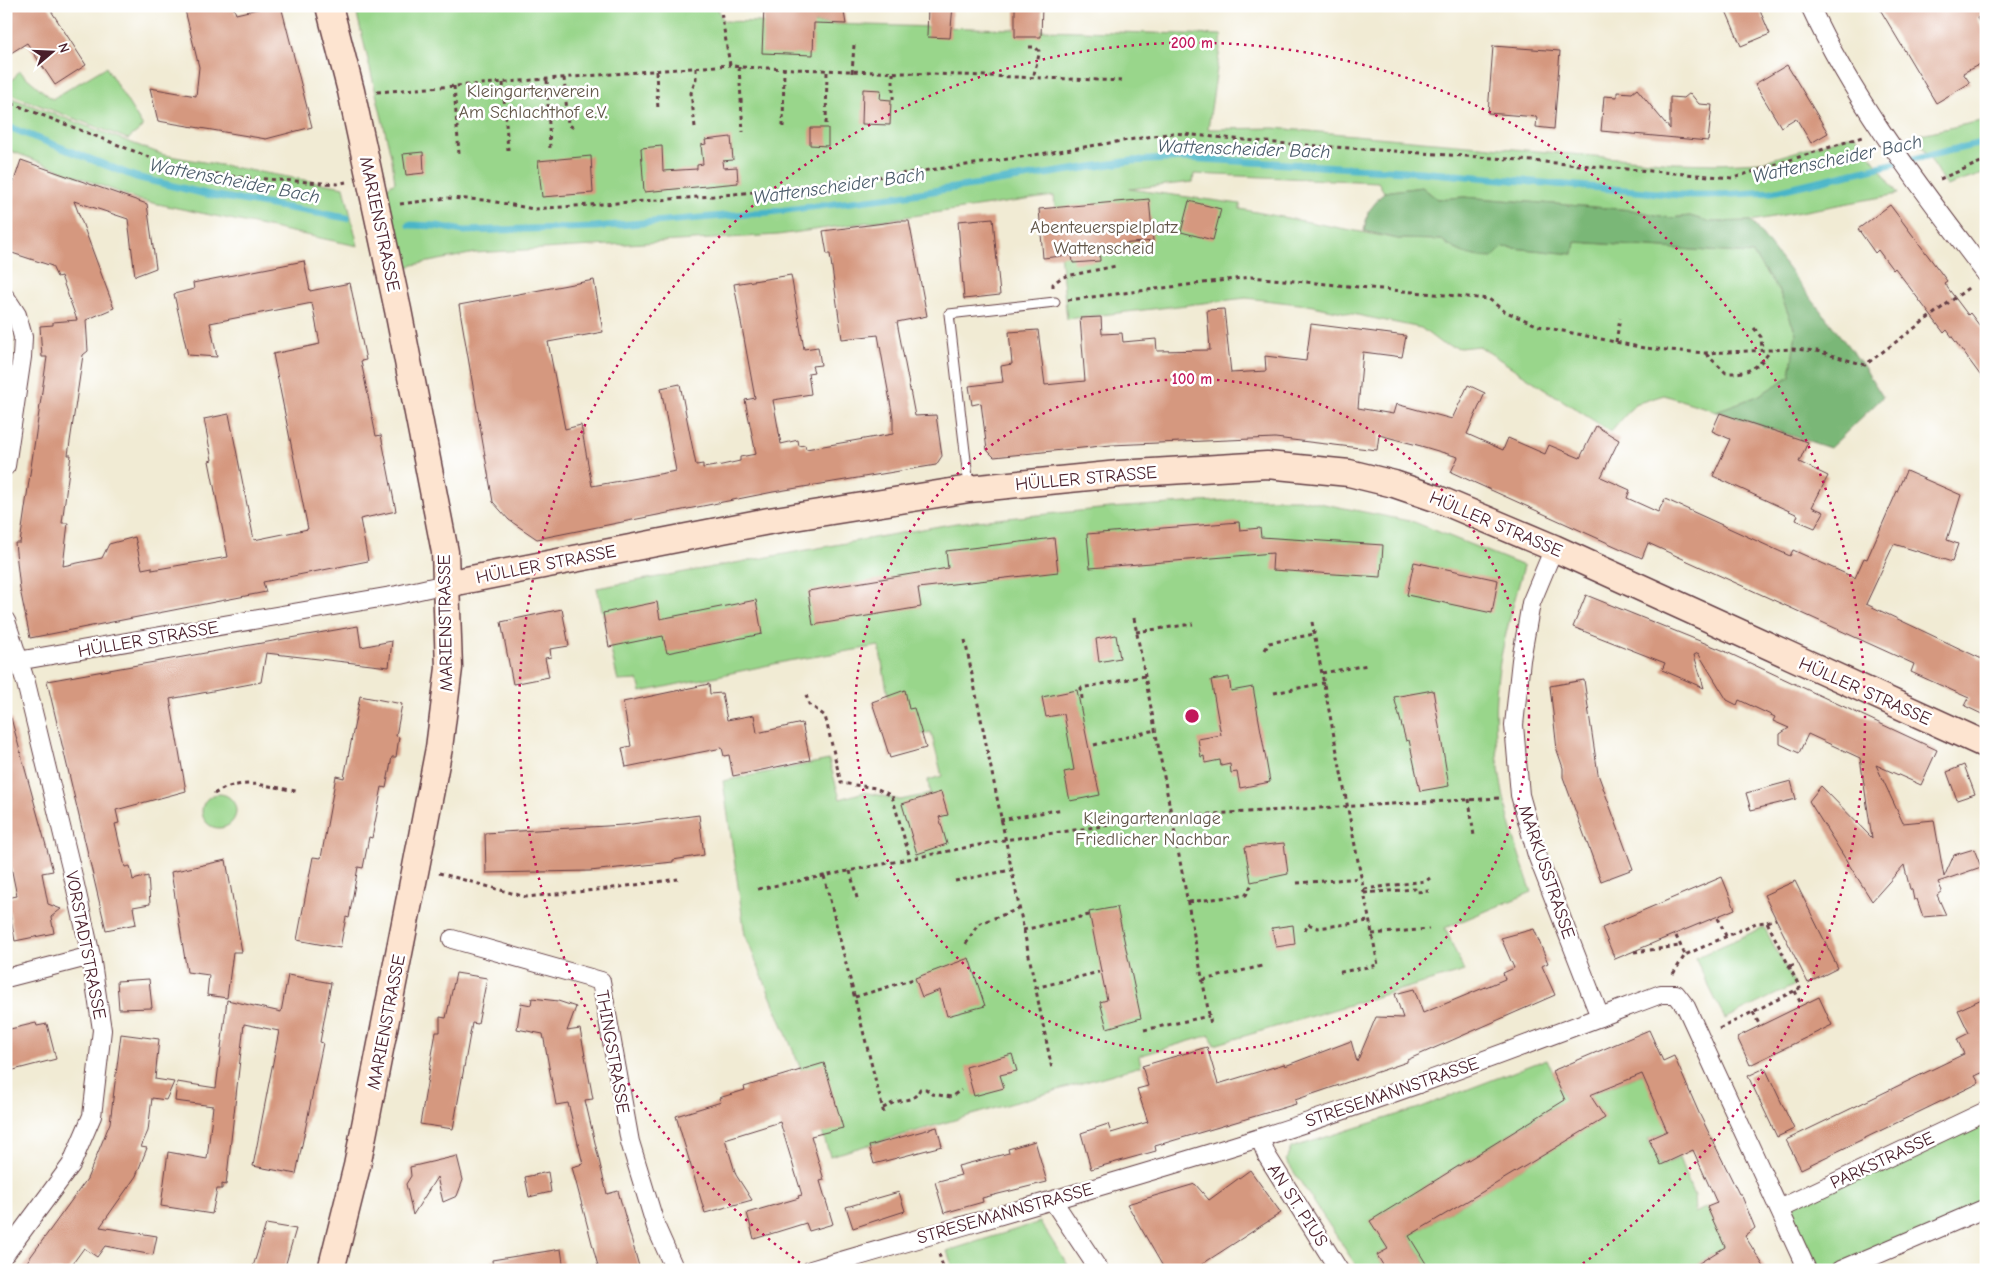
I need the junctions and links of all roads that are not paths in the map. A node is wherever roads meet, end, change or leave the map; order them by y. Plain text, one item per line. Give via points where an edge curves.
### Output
1 (329, 6) edge
2 (1810, 6) edge
3 (1982, 277) edge
4 (6, 298) edge
5 (1055, 302) road end
6 (6, 466) edge
7 (969, 489) junction
8 (1554, 548) junction
9 (446, 584) junction
10 (6, 621) edge
11 (13, 663) edge
12 (1986, 745) edge
13 (452, 939) dead end
14 (91, 956) junction
15 (6, 978) edge
16 (1600, 1017) junction
17 (1986, 1111) edge
18 (1260, 1138) junction
19 (1053, 1201) junction
20 (1986, 1208) edge
21 (1779, 1209) junction
22 (6, 1252) edge
23 (331, 1270) edge
24 (675, 1270) edge
25 (811, 1270) edge
26 (1099, 1270) edge
27 (1339, 1270) edge
28 (1807, 1270) edge
29 (1841, 1270) edge

1 - 9 street, MARIENSTRASSE via 370,177 445,552
2 - 3 street via 1831,50 1883,133
4 - 6 street via 17,315 22,357
5 - 7 lane via 949,314
7 - 8 street, HÜLLER STRASSE via 1119,474 1267,466 1349,473 1438,499
7 - 9 street, HÜLLER STRASSE via 753,524
8 - 12 street, HÜLLER STRASSE
8 - 16 street, MARKUSSTRASSE via 1531,603 1521,660 1514,724 1520,796 1537,855
9 - 11 street, HÜLLER STRASSE
9 - 23 street, MARIENSTRASSE via 448,691 357,1166
10 - 11 street, VORSTADTSTRASSE
11 - 14 street, VORSTADTSTRASSE via 56,802
13 - 24 street, THINGSTRASSE via 601,981 630,1142 656,1227
14 - 15 street
14 - 22 street, VORSTADTSTRASSE via 102,1030 92,1116 71,1165
16 - 18 street, STRESEMANNSTRASSE
16 - 21 street, STRESEMANNSTRASSE via 1661,994 1676,994 1686,1007
17 - 21 street, PARKSTRASSE
18 - 19 street, STRESEMANNSTRASSE
18 - 27 street, AN ST. PIUS via 1266,1156
19 - 25 street, STRESEMANNSTRASSE
19 - 26 street
20 - 29 street
21 - 28 street

